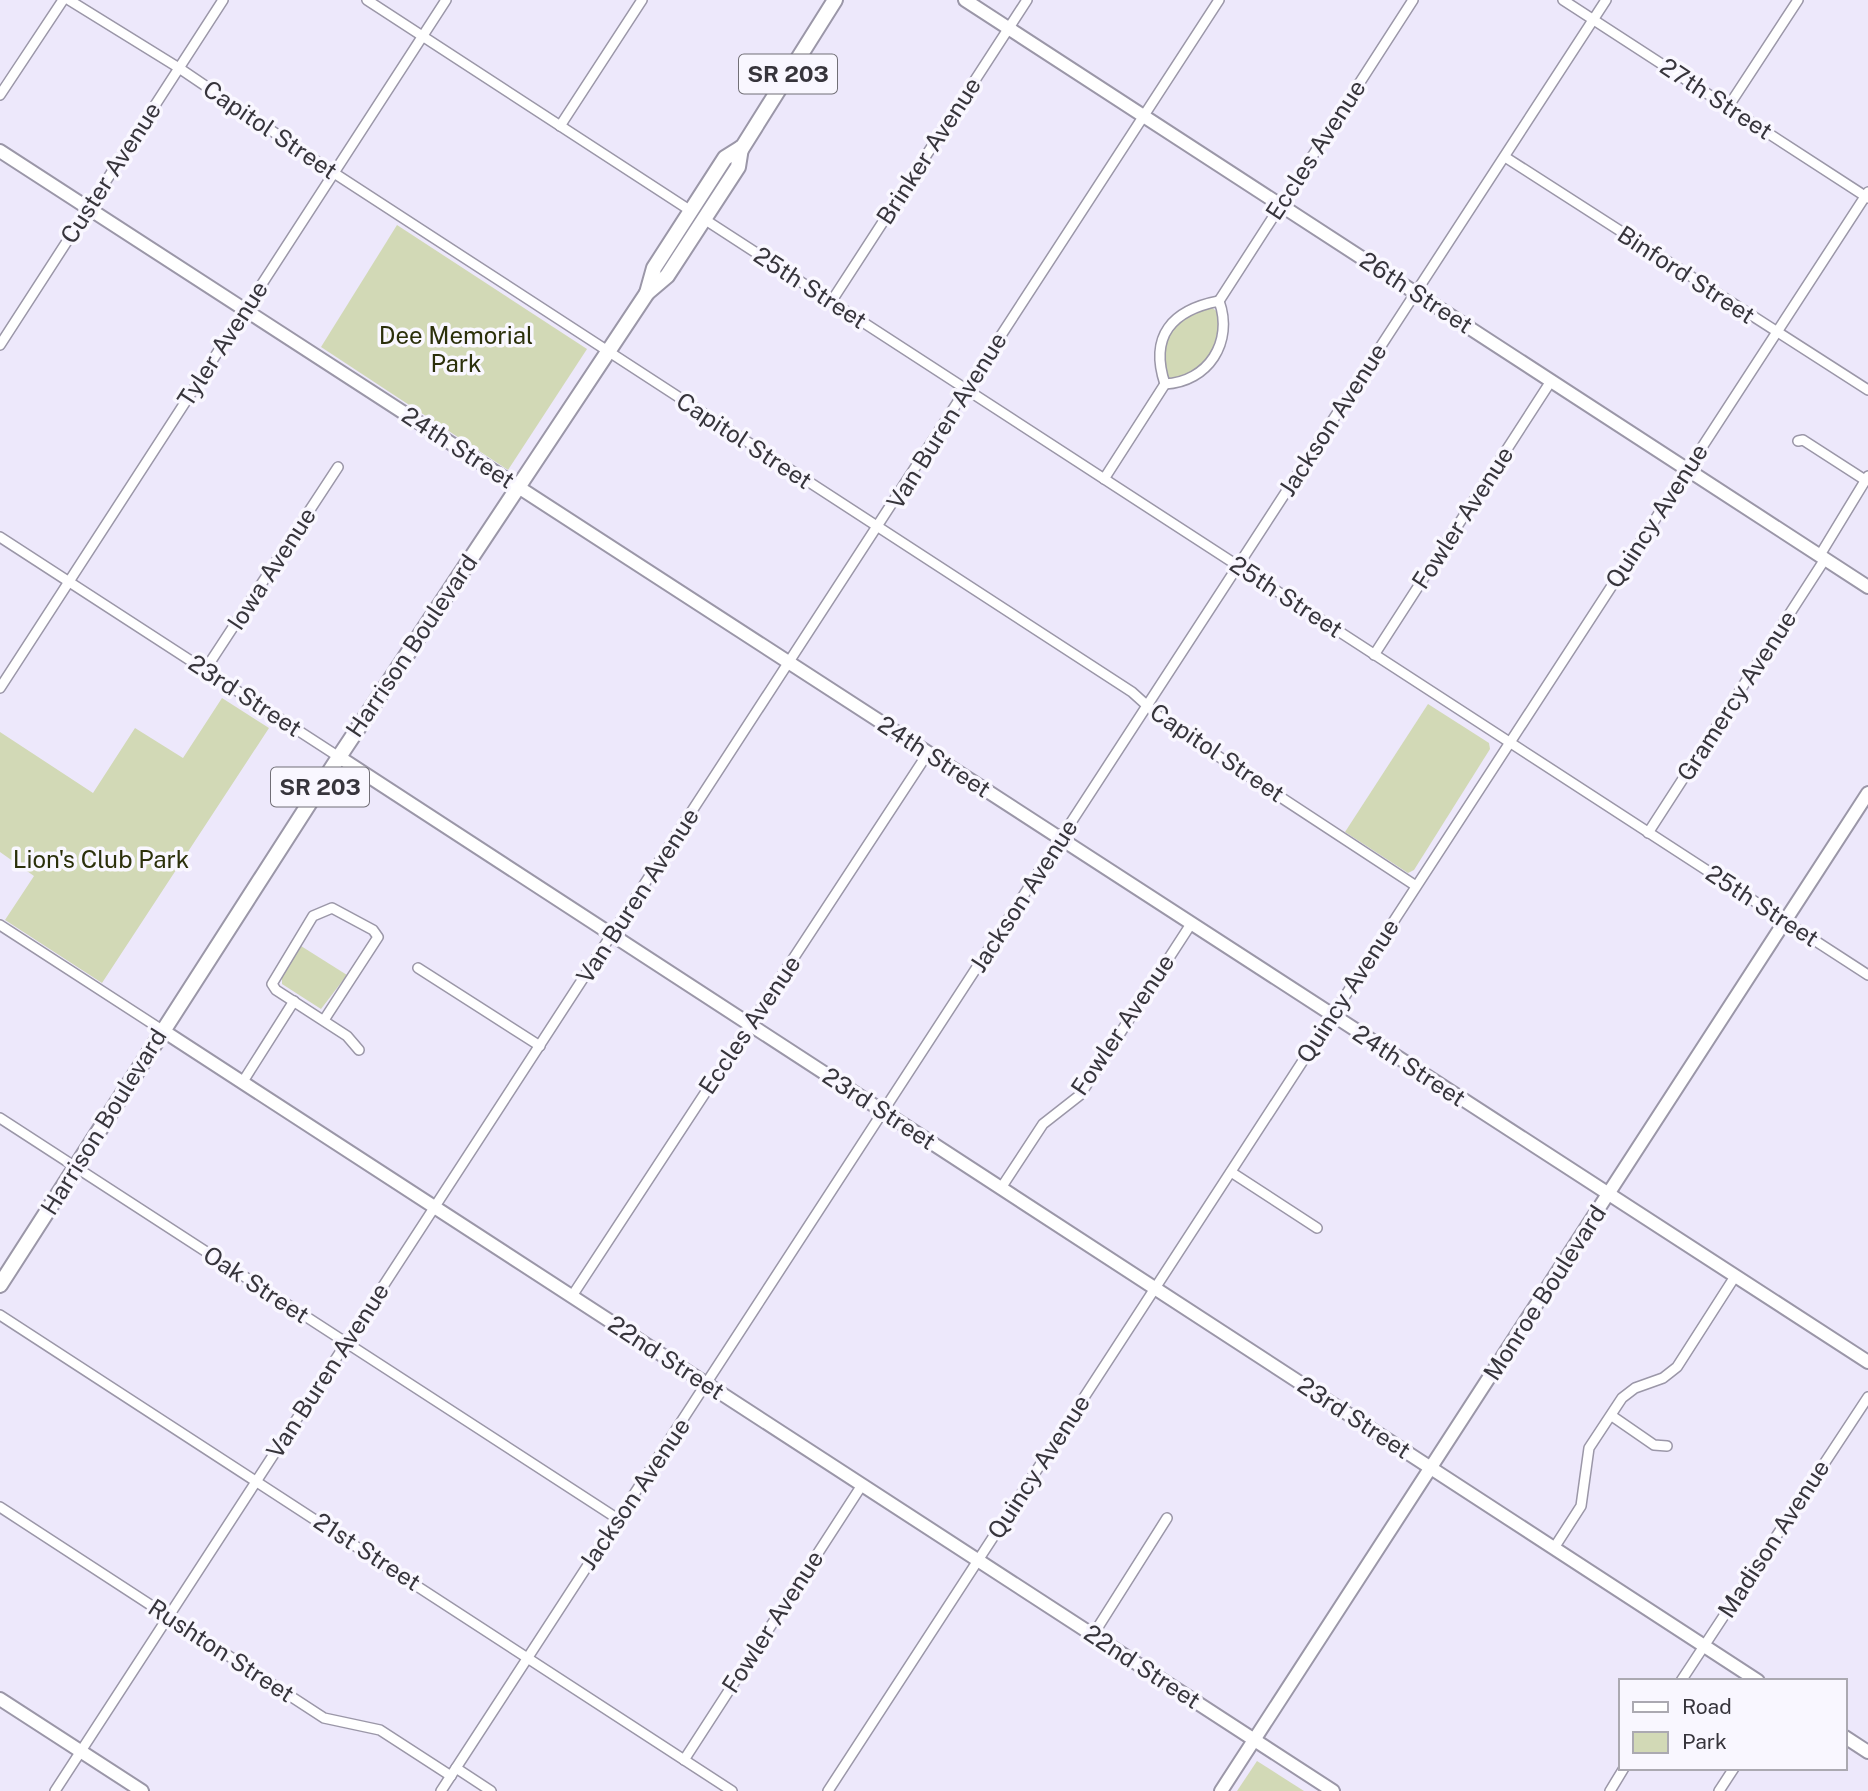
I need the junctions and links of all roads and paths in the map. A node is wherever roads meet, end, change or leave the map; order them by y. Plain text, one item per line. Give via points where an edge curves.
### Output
1 (62, 0) edge
2 (69, 0) edge
3 (223, 0) edge
4 (367, 0) edge
5 (446, 0) edge
6 (642, 0) edge
7 (835, 0) edge
8 (965, 0) edge
9 (1027, 0) edge
10 (1219, 0) edge
11 (1413, 0) edge
12 (1563, 0) edge
13 (1606, 0) edge
14 (1798, 0) edge
15 (1594, 20) junction
16 (1008, 28) junction
17 (423, 36) junction
18 (179, 68) junction
19 (0, 95) edge
20 (1728, 107) junction
21 (1143, 116) junction
22 (560, 126) junction
23 (741, 149) junction
24 (0, 151) edge
25 (1505, 157) junction
26 (334, 173) junction
27 (1867, 195) edge
28 (1281, 205) junction
29 (89, 208) junction
30 (691, 211) junction
31 (704, 219) junction
32 (647, 293) junction
33 (1417, 293) junction
34 (1219, 301) junction
35 (831, 302) junction
36 (246, 310) junction
37 (1777, 332) junction
38 (0, 345) edge
39 (608, 352) junction
40 (1551, 381) junction
41 (1165, 384) junction
42 (966, 389) junction
43 (1868, 390) edge
44 (1798, 441) dead end
45 (338, 467) dead end
46 (1688, 470) junction
47 (1866, 478) edge
48 (1104, 479) junction
49 (518, 487) junction
50 (879, 528) junction
51 (0, 537) edge
52 (1822, 557) junction
53 (1237, 566) junction
54 (69, 582) junction
55 (1868, 587) edge
56 (1374, 655) junction
57 (789, 662) junction
58 (205, 670) junction
59 (0, 688) edge
60 (1146, 706) junction
61 (1510, 743) junction
62 (928, 753) junction
63 (339, 757) junction
64 (1868, 793) edge
65 (1648, 833) junction
66 (1060, 838) junction
67 (1416, 886) junction
68 (1786, 921) junction
69 (1192, 924) junction
70 (0, 925) edge
71 (613, 937) junction
72 (418, 968) dead end
73 (1868, 975) edge
74 (295, 1001) junction
75 (1332, 1016) junction
76 (324, 1020) junction
77 (749, 1024) junction
78 (162, 1030) junction
79 (540, 1046) junction
80 (359, 1050) dead end
81 (242, 1083) junction
82 (885, 1113) junction
83 (0, 1118) edge
84 (76, 1168) junction
85 (1230, 1172) junction
86 (1001, 1188) junction
87 (1608, 1196) junction
88 (435, 1207) junction
89 (1317, 1228) dead end
90 (1734, 1278) junction
91 (0, 1285) edge
92 (1155, 1288) junction
93 (572, 1296) junction
94 (0, 1315) edge
95 (346, 1344) junction
96 (1868, 1362) edge
97 (707, 1385) junction
98 (1868, 1397) edge
99 (1612, 1416) junction
100 (1667, 1446) dead end
101 (1432, 1468) junction
102 (257, 1481) junction
103 (862, 1485) junction
104 (0, 1507) edge
105 (1167, 1518) dead end
106 (618, 1520) junction
107 (1554, 1548) junction
108 (978, 1560) junction
109 (169, 1617) junction
110 (1093, 1635) junction
111 (1704, 1646) junction
112 (528, 1657) junction
113 (1682, 1679) edge
114 (1755, 1679) edge
115 (0, 1699) edge
116 (1847, 1738) edge
117 (1254, 1740) junction
118 (81, 1751) junction
119 (1868, 1752) edge
120 (684, 1760) junction
121 (1623, 1770) edge
122 (1733, 1770) edge
123 (454, 1772) junction
124 (55, 1791) edge
125 (142, 1791) edge
126 (441, 1791) edge
127 (491, 1791) edge
128 (732, 1791) edge
129 (828, 1791) edge
130 (1221, 1791) edge
131 (1333, 1791) edge
132 (1610, 1791) edge
133 (1719, 1791) edge

1 - 19 street
2 - 18 street, Capitol Street
3 - 18 street, Custer Avenue
4 - 17 street
5 - 17 street, Tyler Avenue
6 - 22 street
7 - 23 main road, SR 203
8 - 16 street, 26th Street
9 - 16 street, Brinker Avenue
10 - 21 street, Van Buren Avenue
11 - 28 street, Eccles Avenue
12 - 15 street, 27th Street
13 - 15 street, Jackson Avenue
14 - 20 street
15 - 20 street, 27th Street
15 - 25 street, Jackson Avenue
16 - 21 street, 26th Street
16 - 35 street, Brinker Avenue
17 - 22 street
17 - 26 street, Tyler Avenue
18 - 26 street, Capitol Street
18 - 29 street, Custer Avenue
20 - 27 street, 27th Street
21 - 28 street, 26th Street
21 - 42 street, Van Buren Avenue
22 - 30 street
23 - 30 main road, SR 203 via 725,158
23 - 31 main road, Harrison Boulevard via 704,207
24 - 29 street, 24th Street
25 - 33 street, Jackson Avenue
25 - 37 street, Binford Street
26 - 36 street, Tyler Avenue
26 - 39 street, Capitol Street
27 - 37 street, Quincy Avenue
28 - 33 street, 26th Street
28 - 34 street, Eccles Avenue
29 - 36 street, 24th Street
29 - 38 street, Custer Avenue
30 - 32 main road via 691,225
31 - 32 main road, Harrison Boulevard / SR 203 via 667,276
31 - 35 street, 25th Street
32 - 39 main road, Harrison Boulevard / SR 203
33 - 40 street, 26th Street
33 - 53 street, Jackson Avenue
34 - 41 street via 1189,310 1172,323 1159,350
34 - 41 street via 1224,329 1218,354 1195,376
35 - 42 street, 25th Street
36 - 49 street, 24th Street
36 - 54 street, Tyler Avenue
37 - 43 street, Binford Street
37 - 46 street, Quincy Avenue
39 - 49 main road, Harrison Boulevard / SR 203
39 - 50 street, Capitol Street
40 - 46 street, 26th Street
40 - 56 street, Fowler Avenue
41 - 48 street
42 - 48 street, 25th Street
42 - 50 street, Van Buren Avenue
44 - 47 street
45 - 58 street, Iowa Avenue
46 - 52 street, 26th Street
46 - 61 street, Quincy Avenue
47 - 52 street, Gramercy Avenue
48 - 53 street, 25th Street
49 - 57 street, 24th Street
49 - 63 main road, Harrison Boulevard / SR 203
50 - 57 street, Van Buren Avenue
50 - 60 street, Capitol Street via 1132,692
51 - 54 street, 23rd Street
52 - 55 street, 26th Street
52 - 65 street, Gramercy Avenue
53 - 56 street, 25th Street
53 - 60 street, Jackson Avenue
54 - 58 street, 23rd Street
54 - 59 street, Tyler Avenue
56 - 61 street, 25th Street
57 - 62 street, 24th Street
57 - 71 street, Van Buren Avenue
58 - 63 street, 23rd Street
60 - 66 street, Jackson Avenue
60 - 67 street, Capitol Street
61 - 65 street, 25th Street
61 - 67 street, Quincy Avenue
62 - 66 street, 24th Street
62 - 77 street, Eccles Avenue
63 - 71 street, 23rd Street
63 - 78 main road, Harrison Boulevard / SR 203
64 - 68 street, Monroe Boulevard
65 - 68 street, 25th Street
66 - 69 street, 24th Street
66 - 82 street, Jackson Avenue
67 - 75 street, Quincy Avenue
68 - 73 street, 25th Street
68 - 87 street, Monroe Boulevard
69 - 75 street, 24th Street
69 - 86 street, Fowler Avenue via 1080,1095 1043,1124
70 - 78 street, 22nd Street
71 - 77 street, 23rd Street
71 - 79 street, Van Buren Avenue
72 - 79 street
74 - 76 street
74 - 76 street via 276,990 272,980 313,916 339,909 373,930 378,936 373,947
74 - 81 street
75 - 85 street, Quincy Avenue
75 - 87 street, 24th Street
76 - 80 street
77 - 82 street, 23rd Street
77 - 93 street, Eccles Avenue
78 - 81 street, 22nd Street
78 - 84 main road, Harrison Boulevard / SR 203
79 - 88 street, Van Buren Avenue
81 - 88 street, 22nd Street
82 - 86 street, 23rd Street
82 - 97 street, Jackson Avenue
83 - 84 street, Oak Street
84 - 91 main road, Harrison Boulevard / SR 203
84 - 95 street, Oak Street
85 - 89 street
85 - 92 street, Quincy Avenue
86 - 92 street, 23rd Street
87 - 90 street, 24th Street
87 - 101 street, Monroe Boulevard
88 - 93 street, 22nd Street
88 - 95 street, Van Buren Avenue
90 - 96 street, 24th Street
90 - 99 street via 1677,1367 1663,1378 1635,1388 1622,1398
92 - 101 street, 23rd Street
92 - 108 street, Quincy Avenue
93 - 97 street, 22nd Street
94 - 102 street, 21st Street
95 - 102 street, Van Buren Avenue
95 - 106 street, Oak Street
97 - 103 street, 22nd Street
97 - 106 street, Jackson Avenue
98 - 111 street, Madison Avenue
99 - 100 street via 1654,1445
99 - 107 street via 1589,1448 1581,1506
101 - 107 street, 23rd Street
101 - 117 street, Monroe Boulevard
102 - 109 street, Van Buren Avenue
102 - 112 street, 21st Street
103 - 108 street, 22nd Street
103 - 120 street, Fowler Avenue
104 - 109 street, Rushton Street
105 - 110 street
106 - 112 street, Jackson Avenue
107 - 111 street, 23rd Street
108 - 110 street, 22nd Street
108 - 129 street, Quincy Avenue
109 - 118 street, Van Buren Avenue
109 - 123 street, Rushton Street via 324,1718 380,1730
110 - 117 street, 22nd Street
111 - 113 street, Madison Avenue
111 - 114 street, 23rd Street
112 - 120 street, 21st Street
112 - 123 street, Jackson Avenue
115 - 118 street
116 - 119 street
117 - 130 street, Monroe Boulevard
117 - 131 street, 22nd Street
118 - 124 street, Van Buren Avenue
118 - 125 street
120 - 128 street, 21st Street
121 - 132 street
122 - 133 street
123 - 126 street, Jackson Avenue
123 - 127 street, Rushton Street

